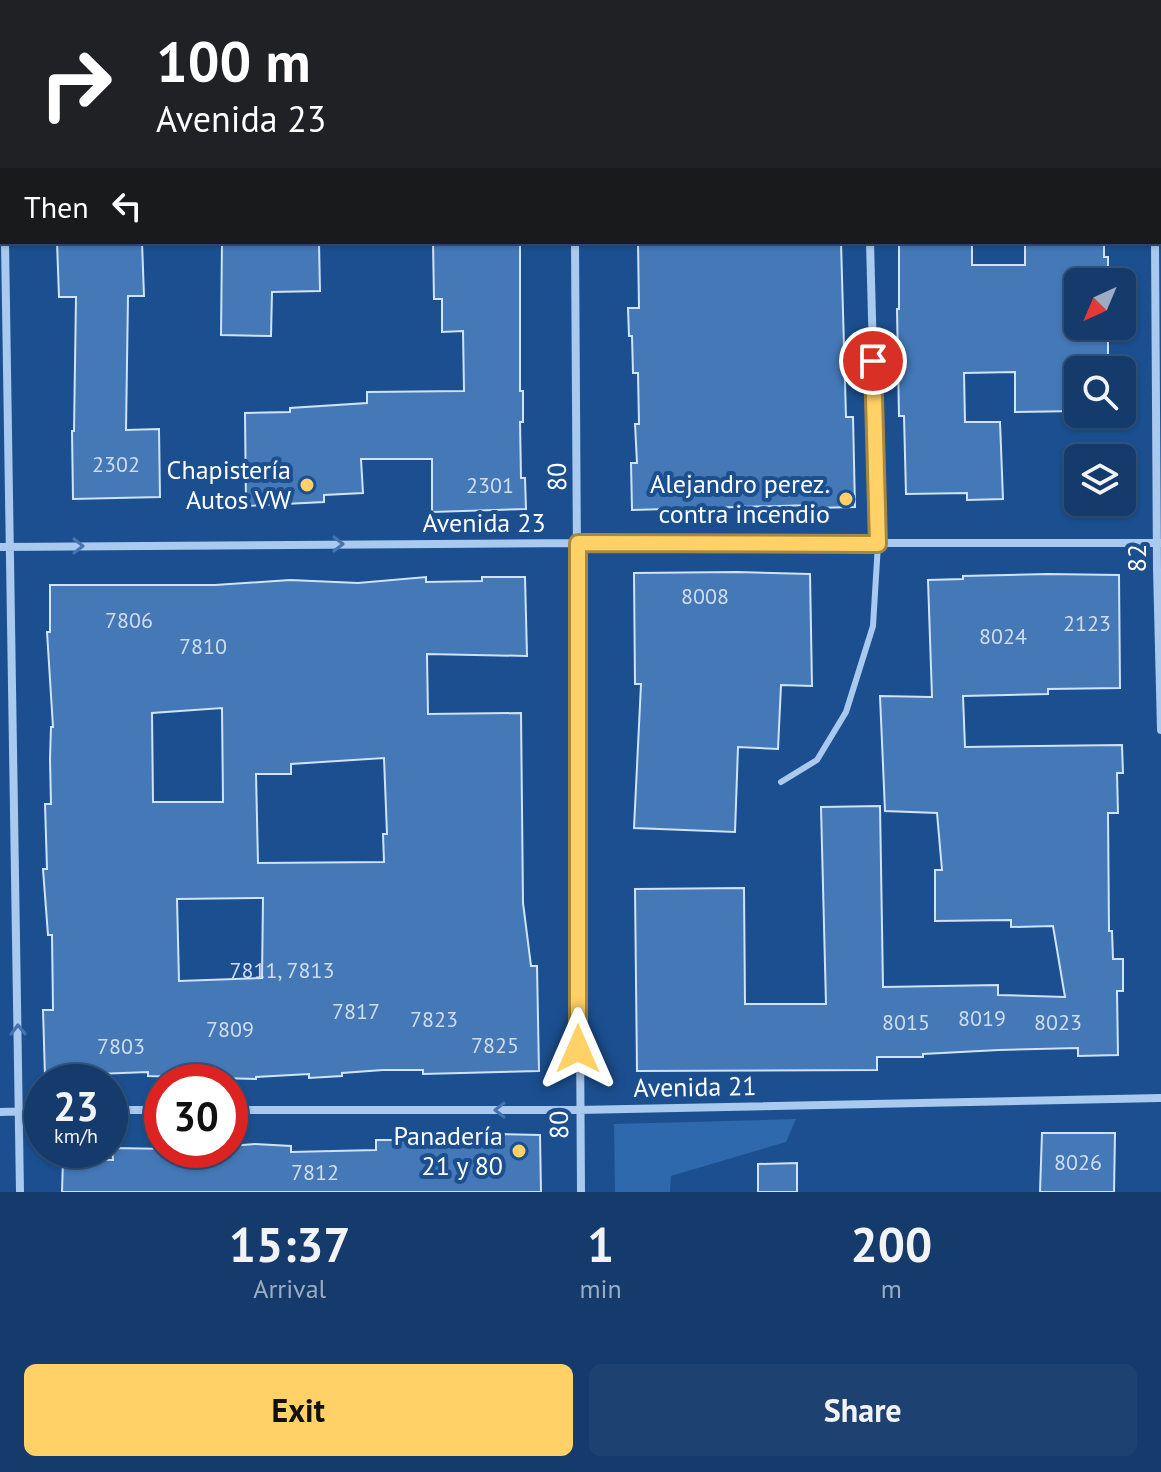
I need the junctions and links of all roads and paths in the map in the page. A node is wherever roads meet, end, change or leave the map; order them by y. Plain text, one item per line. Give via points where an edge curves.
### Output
1 (5, 244) edge
2 (575, 244) edge
3 (870, 244) edge
4 (1155, 244) edge
5 (578, 543) junction
6 (1159, 543) edge
7 (878, 544) junction
8 (5, 547) edge
9 (1161, 730) edge
10 (781, 782) dead end
11 (1161, 1098) edge
12 (248, 1110) edge
13 (578, 1110) junction
14 (19, 1111) junction
15 (24, 1111) edge
16 (0, 1112) edge
17 (20, 1192) edge
18 (581, 1192) edge

1 - 8 street
2 - 5 street, 80
3 - 7 street
4 - 6 street, 82
5 - 7 street, Avenida 23
8 -> 5 street, Avenida 23
5 - 13 street, 80
6 - 7 street, Avenida 23
6 - 9 street, 82
7 - 10 lane via 873,626 846,712 817,760
14 -> 8 street
11 - 13 street, Avenida 21
13 -> 12 street, Avenida 21
13 - 18 street, 80
14 - 15 street
14 - 16 street
14 - 17 street

